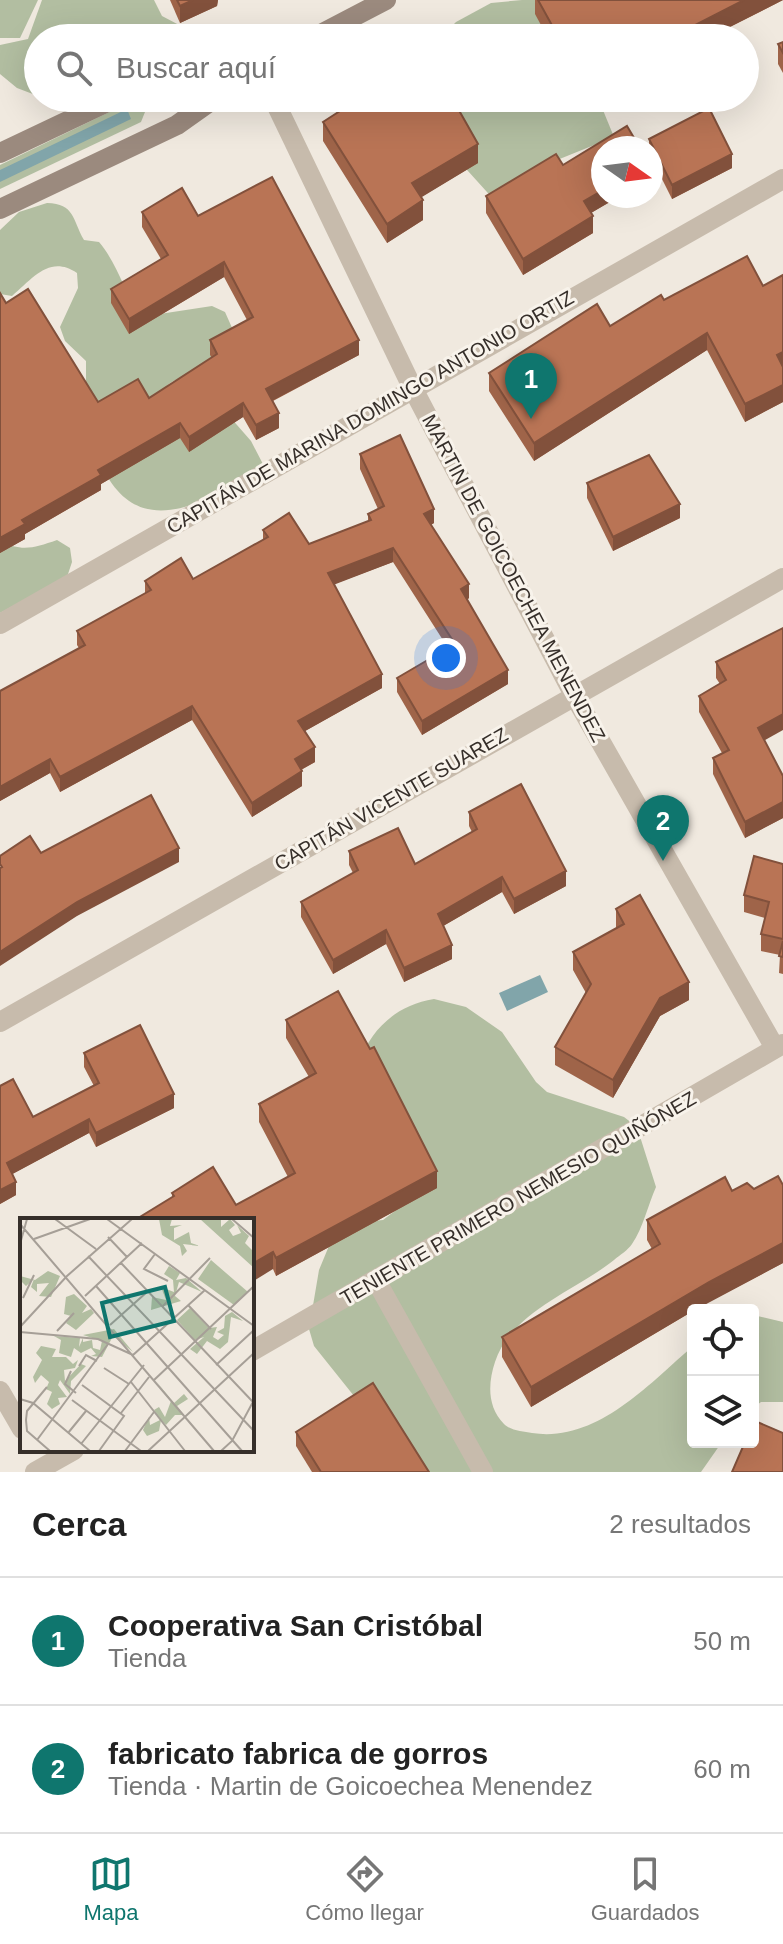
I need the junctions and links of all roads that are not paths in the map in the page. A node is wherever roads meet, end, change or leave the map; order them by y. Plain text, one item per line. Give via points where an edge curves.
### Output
1 (386, 0) edge
2 (340, 24) edge
3 (86, 112) edge
4 (195, 112) edge
5 (280, 112) edge
6 (0, 153) edge
7 (783, 179) edge
8 (0, 209) edge
9 (412, 387) junction
10 (783, 578) edge
11 (0, 624) edge
12 (574, 695) junction
13 (0, 1022) edge
14 (779, 1046) edge
15 (377, 1282) junction
16 (254, 1350) edge
17 (0, 1391) edge
18 (20, 1426) edge
19 (69, 1452) edge
20 (40, 1465) edge
21 (483, 1472) edge

1 - 2 main road
3 - 6 main road
4 - 8 main road
5 - 9 street, MARTIN DE GOICOECHEA MENENDEZ
7 - 9 street, CAPITÁN DE MARINA DOMINGO ANTONIO ORTIZ
9 - 11 street, CAPITÁN DE MARINA DOMINGO ANTONIO ORTIZ
9 - 12 street, MARTIN DE GOICOECHEA MENENDEZ
10 - 12 street, CAPITÁN VICENTE SUAREZ
12 - 13 street, CAPITÁN VICENTE SUAREZ
12 - 14 street, MARTIN DE GOICOECHEA MENENDEZ
14 - 15 street, TENIENTE PRIMERO NEMESIO QUIÑÓNEZ
15 - 16 street, TENIENTE PRIMERO NEMESIO QUIÑÓNEZ
15 - 21 street
17 - 18 street
19 - 20 street

